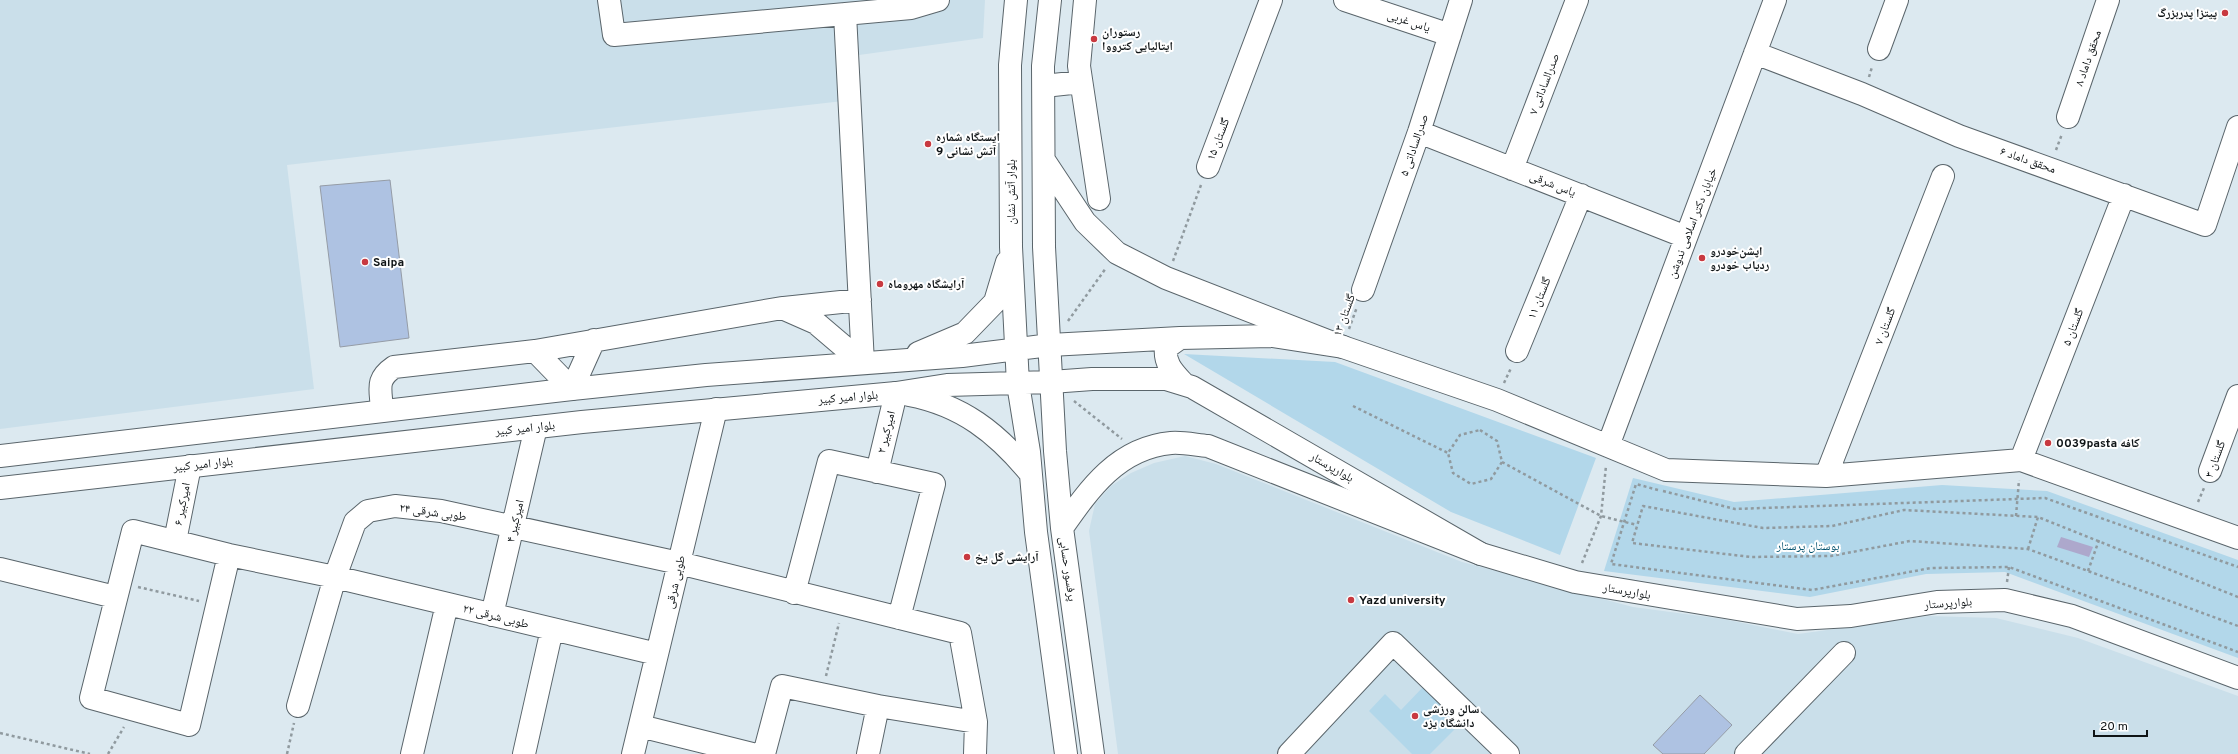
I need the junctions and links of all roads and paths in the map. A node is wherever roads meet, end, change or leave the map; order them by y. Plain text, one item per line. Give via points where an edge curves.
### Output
1 (609, 0) edge
2 (938, 0) edge
3 (1016, 0) edge
4 (1050, 0) edge
5 (1085, 0) edge
6 (1271, 0) edge
7 (1348, 0) edge
8 (1462, 0) edge
9 (1577, 0) edge
10 (1775, 0) edge
11 (1897, 0) edge
12 (2108, 0) edge
13 (845, 14) junction
14 (1450, 35) junction
15 (1879, 49) joint
16 (1755, 53) junction
17 (1082, 82) junction
18 (1044, 86) junction
19 (1862, 94) junction
20 (2068, 117) joint
21 (2238, 127) edge
22 (1419, 132) junction
23 (1044, 160) junction
24 (1208, 167) joint
25 (2050, 167) junction
26 (1512, 168) junction
27 (1943, 176) dead end
28 (1581, 195) junction
29 (2124, 195) junction
30 (1099, 199) dead end
31 (1686, 238) junction
32 (1011, 247) junction
33 (1117, 253) junction
34 (1166, 278) junction
35 (1363, 290) joint
36 (860, 300) junction
37 (782, 308) junction
38 (1180, 338) junction
39 (594, 340) junction
40 (1050, 345) junction
41 (1342, 347) junction
42 (1016, 350) junction
43 (535, 351) junction
44 (1517, 351) joint
45 (904, 359) junction
46 (863, 363) junction
47 (1051, 382) junction
48 (1018, 384) junction
49 (1184, 384) junction
50 (572, 389) junction
51 (896, 393) junction
52 (2238, 396) edge
53 (1497, 400) junction
54 (1353, 406) dead end
55 (716, 409) junction
56 (382, 410) junction
57 (536, 427) junction
58 (386, 444) junction
59 (1608, 446) junction
60 (1136, 451) junction
61 (1448, 453) junction
62 (0, 456) edge
63 (2021, 460) junction
64 (1502, 462) junction
65 (190, 466) junction
66 (2210, 471) joint
67 (877, 472) junction
68 (1030, 473) junction
69 (1826, 476) junction
70 (1, 492) edge
71 (1601, 516) junction
72 (2016, 516) junction
73 (2038, 517) junction
74 (2190, 521) junction
75 (1624, 522) junction
76 (1637, 525) junction
77 (514, 527) junction
78 (1062, 528) junction
79 (2238, 538) edge
80 (2099, 540) junction
81 (175, 541) junction
82 (2028, 549) junction
83 (229, 554) junction
84 (1481, 554) junction
85 (679, 563) junction
86 (2238, 567) edge
87 (0, 568) edge
88 (2088, 571) junction
89 (335, 577) junction
90 (1575, 582) junction
91 (117, 590) junction
92 (794, 592) junction
93 (2238, 597) edge
94 (447, 604) junction
95 (844, 604) junction
96 (217, 606) junction
97 (492, 615) junction
98 (899, 618) junction
99 (2238, 626) edge
100 (552, 630) junction
101 (2238, 652) edge
102 (1844, 653) dead end
103 (657, 654) junction
104 (2238, 678) edge
105 (821, 694) junction
106 (298, 706) joint
107 (878, 706) junction
108 (134, 709) junction
109 (976, 722) junction
110 (640, 726) junction
111 (0, 733) edge
112 (90, 754) edge
113 (108, 754) edge
114 (287, 754) edge
115 (412, 754) edge
116 (524, 754) edge
117 (633, 754) edge
118 (752, 754) edge
119 (764, 754) edge
120 (868, 754) edge
121 (975, 754) edge
122 (1066, 754) edge
123 (1092, 754) edge
124 (1289, 754) edge
125 (1508, 754) edge
126 (1746, 754) edge

1 - 13 street via 614,35
2 - 13 street via 911,8
3 - 32 street, بلوار آتش نشان via 1010,65
4 - 18 street
5 - 17 street via 1079,66
6 - 24 street, گلستان ۱۵
7 - 14 street, یاس غربی
8 - 14 street, صدرالساداتی ۵
9 - 26 street, صدرالساداتی ۷
10 - 16 street, خيابان دکتر اسلامی ندوشن
11 - 15 street
12 - 20 street, محقق داماد ۸
13 - 36 street
14 - 22 street, صدرالساداتی ۵
15 - 19 path
16 - 19 street, محقق داماد ۶
16 - 31 street, خيابان دکتر اسلامی ندوشن
17 - 18 street
17 - 30 street
18 - 23 street
19 - 25 street, محقق داماد ۶ via 1959,136
20 - 25 path
21 - 29 street, محقق داماد ۶ via 2205,225
22 - 26 street, یاس شرقی
22 - 35 street, صدرالساداتی ۵
23 - 33 street via 1085,222
23 - 40 street via 1044,247
24 - 34 path, گلستان ۱۵
25 - 29 street, محقق داماد ۶
26 - 28 street, یاس شرقی
27 - 69 street, گلستان ۷
28 - 31 street, یاس شرقی
28 - 44 street, گلستان ۱۱
29 - 63 street, گلستان ۵
31 - 59 street, خيابان دکتر اسلامی ندوشن
32 - 42 street, بلوار آتش نشان
32 - 45 street via 994,302 970,328 965,333
33 - 34 street
33 - 40 path
34 - 41 street
35 - 41 path, گلستان ۱۳
36 - 37 street
36 - 46 street
37 - 39 street
37 - 46 street via 816,323
38 - 40 street
38 - 41 street via 1272,336
38 - 49 street via 1166,348 1165,354 1167,362
39 - 43 street
39 - 50 street
40 - 42 street
40 - 47 street
41 - 53 street
42 - 45 street
42 - 48 street, بلوار آتش نشان
43 - 50 street
43 - 56 street via 394,367 384,374 380,381
44 - 53 path
45 - 46 street
46 - 50 street
47 - 48 street, بلوار امیر کبیر
47 - 49 street, بلوارپرستار via 1139,378 1166,379
47 - 60 path
47 - 78 street, پرفسور حسابی
48 - 51 street, بلوار امیر کبیر via 947,385
48 - 68 street
49 - 84 street, بلوارپرستار
50 - 56 street
51 - 55 street, بلوار امیر کبیر
51 - 67 street, امیرکبیر ۲
51 - 68 street via 930,399 960,411 1011,449
52 - 66 street, گلستان ۳
53 - 59 street
54 - 61 path
55 - 57 street, بلوار امیر کبیر
55 - 85 street, طوبی شرقی
56 - 58 street
56 - 62 street
57 - 58 street, بلوار امیر کبیر
57 - 77 street, امیرکبیر ۴
58 - 65 street, بلوار امیر کبیر
59 - 69 street via 1666,470
59 - 71 path
60 - 78 street via 1105,473
60 - 84 street via 1172,443 1208,446
61 - 64 path via 1453,473 1471,484 1491,479
61 - 64 path via 1460,435 1480,430 1497,441
63 - 69 street
63 - 72 path
63 - 74 street
64 - 71 path
65 - 70 street, بلوار امیر کبیر
65 - 81 street, امیرکبیر ۶
66 - 74 path, گلستان ۳
67 - 92 street via 829,461
67 - 98 street via 934,484
68 - 122 street
71 - 75 path
71 - 90 path
72 - 73 path
72 - 76 path via 1904,510 1832,526 1763,528 1643,506
73 - 80 path
73 - 82 path
74 - 79 street
75 - 76 path
75 - 86 path via 1636,484 1735,510 2046,498
75 - 101 path via 1611,564 1812,590 1931,568 2009,567
76 - 82 path via 1632,543 1751,557 1831,556 1910,541
77 - 85 street, طوبی شرقی ۲۴
77 - 89 street, طوبی شرقی ۲۴ via 441,511 403,506 368,511 355,522
77 - 97 street, امیرکبیر ۴
78 - 123 street, پرفسور حسابی
80 - 88 path
80 - 93 path
81 - 83 street, طوبی شرقی ۲۲
81 - 91 street, طوبی شرقی ۲۲ via 133,531
82 - 88 path
83 - 89 street, طوبی شرقی ۲۲
83 - 96 street
84 - 90 street, بلوارپرستار
85 - 92 street, طوبی شرقی ۲۴
85 - 103 street, طوبی شرقی
87 - 91 street
88 - 99 path
89 - 94 street, طوبی شرقی ۲۲
89 - 106 street, طوبی شرقی ۲۴
90 - 104 street, بلوارپرستار via 1797,620 1851,616 1937,602 2005,600 2072,616
91 - 96 path
91 - 108 street via 91,698
92 - 95 street, طوبی شرقی ۲۴
94 - 97 street, طوبی شرقی ۲۲
94 - 115 street
95 - 98 street, طوبی شرقی ۲۴
95 - 105 path
96 - 108 street via 189,725
97 - 100 street, طوبی شرقی ۲۲
98 - 109 street, طوبی شرقی ۲۴ via 960,633
100 - 103 street, طوبی شرقی ۲۲
100 - 116 street
102 - 126 street
103 - 110 street, طوبی شرقی
105 - 107 street
105 - 119 street via 782,686
106 - 114 path
107 - 109 street
107 - 120 street
108 - 113 path
109 - 121 street
110 - 117 street, طوبی شرقی
110 - 118 street
111 - 112 path
124 - 125 street via 1393,643

